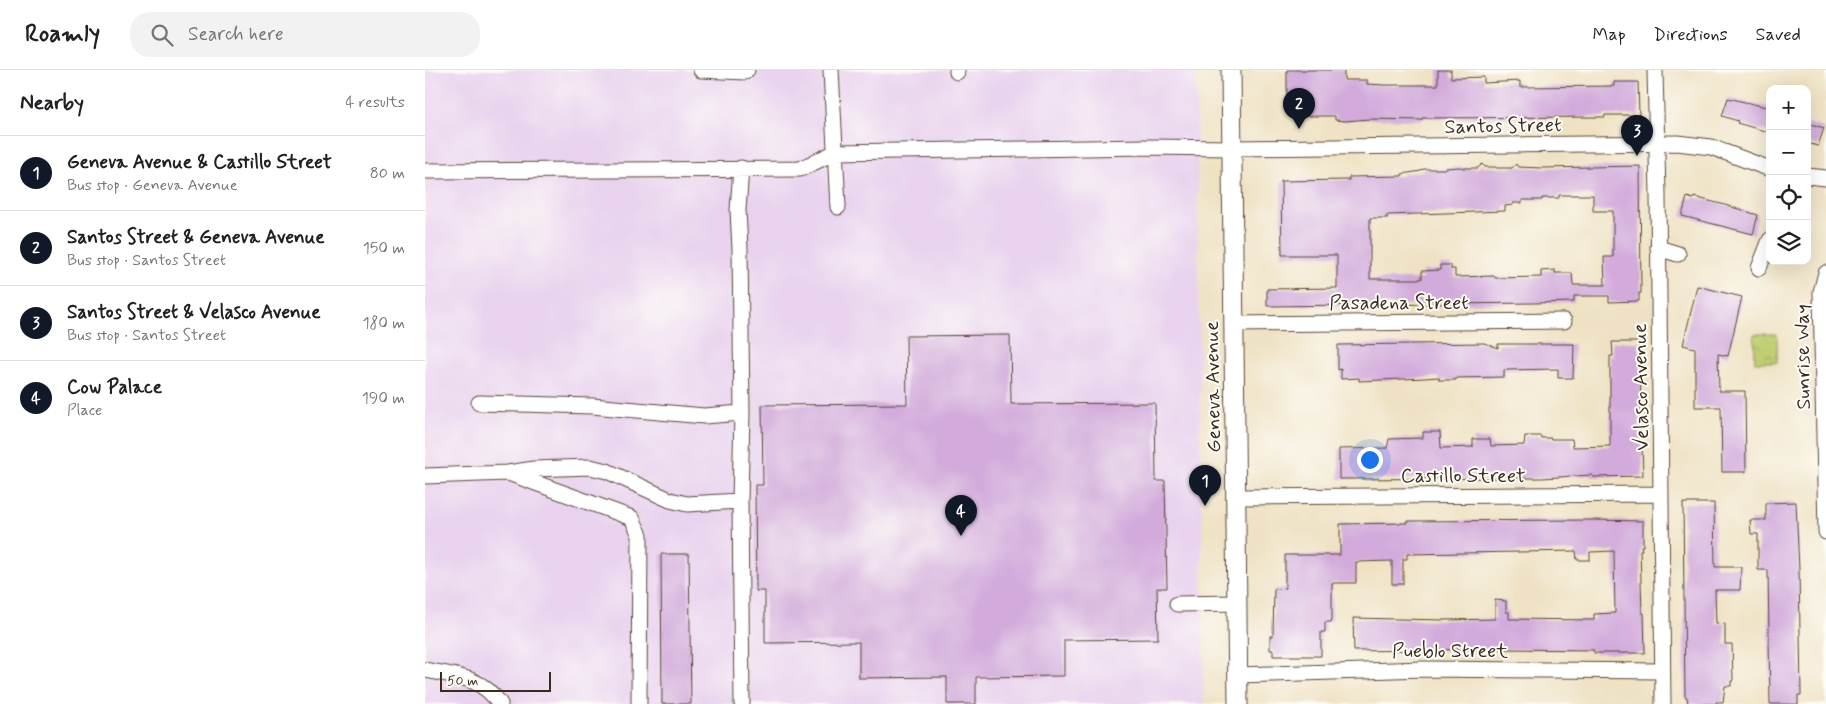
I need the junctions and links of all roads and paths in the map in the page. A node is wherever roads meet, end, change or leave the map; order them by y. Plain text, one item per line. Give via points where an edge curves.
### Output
1 (701, 70) edge
2 (747, 70) edge
3 (831, 70) edge
4 (1231, 70) edge
5 (1655, 70) edge
6 (1657, 143) junction
7 (1232, 148) junction
8 (836, 152) junction
9 (741, 168) junction
10 (1766, 168) edge
11 (425, 172) edge
12 (1811, 176) edge
13 (1826, 178) edge
14 (838, 207) dead end
15 (1658, 248) junction
16 (1766, 250) edge
17 (1678, 254) dead end
18 (1759, 268) dead end
19 (1826, 273) edge
20 (1824, 316) edge
21 (1564, 321) dead end
22 (1234, 324) junction
23 (479, 403) dead end
24 (742, 413) junction
25 (509, 473) junction
26 (425, 476) edge
27 (1661, 494) junction
28 (1236, 497) junction
29 (740, 501) junction
30 (1826, 532) edge
31 (1237, 603) junction
32 (1177, 604) dead end
33 (425, 670) edge
34 (1662, 671) junction
35 (1238, 675) junction
36 (500, 704) edge
37 (639, 704) edge
38 (742, 704) edge
39 (1238, 704) edge
40 (1663, 704) edge

1 - 2 street
3 - 8 street
4 - 7 main road, Geneva Avenue
5 - 6 street, Velasco Avenue
6 - 7 street, Santos Street
6 - 10 street, Santos Street via 1711,147
6 - 15 street, Velasco Avenue
7 - 8 street, Santos Street
7 - 22 main road, Geneva Avenue
8 - 9 street via 800,169
8 - 14 street
9 - 11 street
9 - 24 street via 738,210
12 - 13 street
15 - 17 street
15 - 27 street, Velasco Avenue
16 - 18 street
19 - 20 street, Sunrise Way via 1821,292
20 - 30 street, Sunrise Way
21 - 22 street, Pasadena Street
22 - 28 main road, Geneva Avenue
23 - 24 street via 592,406 704,416
24 - 29 street
25 - 26 street
25 - 29 street via 590,467 687,504
25 - 37 street via 632,518 640,535
27 - 28 street, Castillo Street
27 - 34 street, Velasco Avenue
28 - 31 main road, Geneva Avenue
29 - 38 street
31 - 32 street
31 - 35 main road, Geneva Avenue
33 - 36 street via 472,679 494,695
34 - 35 street, Pueblo Street via 1424,669
34 - 40 street, Velasco Avenue
35 - 39 main road, Geneva Avenue

